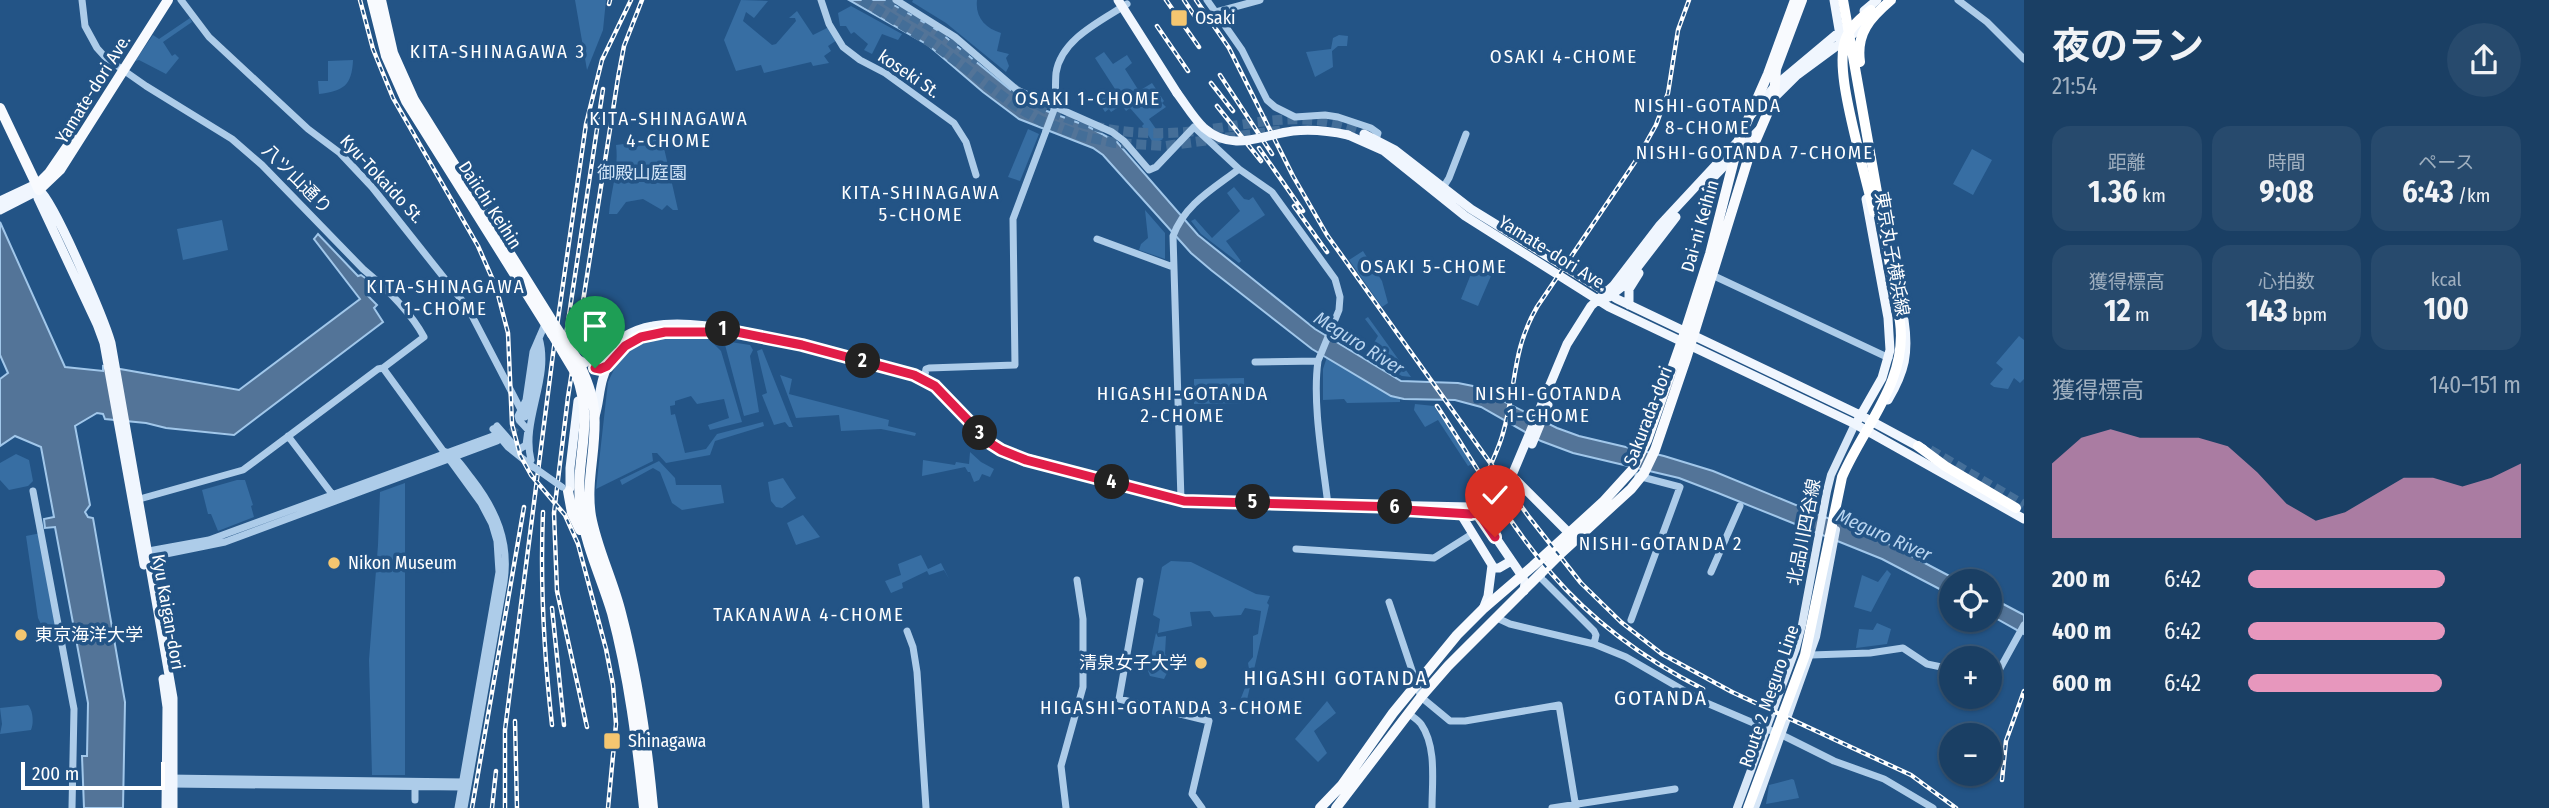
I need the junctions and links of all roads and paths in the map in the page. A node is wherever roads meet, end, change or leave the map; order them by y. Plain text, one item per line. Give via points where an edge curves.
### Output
1 (82, 0) edge
2 (160, 0) edge
3 (167, 0) edge
4 (372, 0) edge
5 (381, 0) edge
6 (821, 0) edge
7 (896, 0) edge
8 (1208, 0) edge
9 (1260, 0) edge
10 (1795, 0) edge
11 (1802, 0) edge
12 (1835, 0) edge
13 (1844, 0) edge
14 (1877, 0) edge
15 (1884, 0) edge
16 (1891, 0) edge
17 (1899, 0) edge
18 (1958, 0) edge
19 (184, 1) edge
20 (908, 3) edge
21 (1123, 3) edge
22 (1217, 12) junction
23 (1849, 23) junction
24 (1868, 23) junction
25 (1852, 35) junction
26 (1841, 37) junction
27 (1825, 54) junction
28 (2024, 59) edge
29 (1777, 66) junction
30 (1859, 67) junction
31 (120, 68) junction
32 (1788, 74) junction
33 (1775, 86) junction
34 (1774, 98) junction
35 (1055, 107) junction
36 (0, 108) edge
37 (1750, 116) junction
38 (1759, 130) junction
39 (1466, 134) dead end
40 (1855, 136) junction
41 (1739, 140) junction
42 (1375, 143) junction
43 (1870, 151) junction
44 (1735, 157) junction
45 (1239, 169) junction
46 (1720, 171) junction
47 (976, 175) dead end
48 (38, 187) junction
49 (1727, 191) junction
50 (1439, 192) junction
51 (0, 201) edge
52 (0, 210) edge
53 (1874, 212) junction
54 (1097, 239) dead end
55 (1646, 256) junction
56 (1172, 267) junction
57 (1712, 275) junction
58 (1608, 294) junction
59 (1599, 301) junction
60 (1629, 305) junction
61 (550, 324) junction
62 (716, 328) junction
63 (1689, 334) junction
64 (1686, 345) junction
65 (1320, 358) junction
66 (1889, 358) junction
67 (577, 359) junction
68 (593, 360) junction
69 (1255, 362) dead end
70 (607, 366) junction
71 (383, 368) junction
72 (925, 380) junction
73 (602, 381) junction
74 (585, 387) junction
75 (578, 401) dead end
76 (1860, 415) junction
77 (594, 417) junction
78 (525, 418) junction
79 (1855, 424) junction
80 (1872, 428) junction
81 (288, 436) junction
82 (1531, 438) junction
83 (1918, 446) joint
84 (520, 454) junction
85 (449, 456) junction
86 (534, 464) junction
87 (1637, 473) junction
88 (1516, 480) junction
89 (589, 483) junction
90 (568, 489) junction
91 (33, 491) dead end
92 (332, 494) junction
93 (136, 500) junction
94 (1181, 500) junction
95 (590, 504) junction
96 (1328, 505) junction
97 (1740, 506) dead end
98 (1398, 507) junction
99 (2020, 508) edge
100 (1460, 513) junction
101 (1474, 514) junction
102 (2024, 519) edge
103 (582, 530) junction
104 (1472, 534) junction
105 (1572, 537) junction
106 (1296, 550) dead end
107 (146, 555) junction
108 (1511, 561) junction
109 (1492, 568) junction
110 (1711, 572) dead end
111 (1541, 575) junction
112 (1522, 576) junction
113 (1077, 580) dead end
114 (1140, 582) dead end
115 (1524, 591) junction
116 (1389, 602) dead end
117 (1483, 609) junction
118 (1497, 618) junction
119 (1631, 620) dead end
120 (2024, 625) edge
121 (906, 631) dead end
122 (1594, 644) junction
123 (1811, 655) junction
124 (2002, 665) edge
125 (1939, 666) edge
126 (1416, 684) junction
127 (1421, 697) junction
128 (1408, 713) junction
129 (1766, 728) junction
130 (1781, 735) junction
131 (645, 770) junction
132 (170, 781) junction
133 (464, 784) junction
134 (415, 787) junction
135 (1675, 789) dead end
136 (647, 793) junction
137 (415, 800) dead end
138 (1576, 806) edge
139 (72, 808) edge
140 (166, 808) edge
141 (173, 808) edge
142 (458, 808) edge
143 (464, 808) edge
144 (644, 808) edge
145 (653, 808) edge
146 (926, 808) edge
147 (1066, 808) edge
148 (1202, 808) edge
149 (1320, 808) edge
150 (1336, 808) edge
151 (1432, 808) edge
152 (1552, 808) edge
153 (1740, 808) edge
154 (1748, 808) edge
155 (1755, 808) edge
156 (1933, 808) edge

1 - 31 street, 八ツ山通り via 89,35 101,53
2 - 31 highway, Yamate-dori Ave.
3 - 31 highway, Yamate-dori Ave.
4 - 61 highway, Daiichi Keihin via 386,56 406,102
5 - 61 highway, Daiichi Keihin via 393,53 414,100
6 - 47 street, koseki St. via 843,47 954,123
7 - 20 street
8 - 22 street
9 - 22 street
10 - 37 highway, Dai-ni Keihin
11 - 29 highway, Dai-ni Keihin
12 - 26 main road, 東京丸子横浜線
12 - 53 highway, Route 2 Meguro Line, bridge
13 - 23 main road, 東京丸子横浜線
13 - 43 highway, Route 2 Meguro Line, bridge
14 - 23 main road
15 - 53 highway, Route 2 Meguro Line, bridge via 1851,29 1842,53
16 - 43 highway, Route 2 Meguro Line, bridge via 1868,22 1860,41
17 - 24 main road
18 - 28 street
19 - 78 street, Kyu-Tokaido St. via 209,37 341,153 372,187 468,307
20 - 35 street via 1017,90
21 - 35 street via 1065,50 1056,74
21 - 42 main road, Yamate-dori Ave., bridge via 1180,92 1210,125 1236,136 1322,125
22 - 42 street via 1267,100 1284,113 1325,115 1374,129 1378,133
23 - 25 main road, 東京丸子横浜線
23 - 26 main road
24 - 25 main road
24 - 30 main road, 東京丸子横浜線 via 1861,39
25 - 26 main road
25 - 30 main road, 東京丸子横浜線
26 - 27 main road
26 - 32 main road
26 - 40 main road, 東京丸子横浜線
27 - 34 main road
27 - 40 main road via 1840,62
29 - 32 main road
29 - 33 highway, Dai-ni Keihin
30 - 80 main road, 東京丸子横浜線 via 1906,335 1903,373
31 - 48 highway, Yamate-dori Ave.
31 - 71 street, 八ツ山通り via 214,125 249,153 382,284 424,337
32 - 33 main road
33 - 34 highway, Dai-ni Keihin
33 - 37 main road
34 - 38 highway, Dai-ni Keihin
35 - 45 street via 1112,132 1149,170 1194,127
35 - 72 street, bridge via 1013,219 1016,365 929,368
36 - 48 highway
37 - 41 highway, Dai-ni Keihin
38 - 44 main road
38 - 57 highway, Dai-ni Keihin
39 - 50 street
40 - 66 main road, 東京丸子横浜線 via 1889,327
41 - 44 highway, Dai-ni Keihin
41 - 58 main road via 1660,225
42 - 50 main road, Yamate-dori Ave.
43 - 154 highway, Route 2 Meguro Line, bridge via 1900,322 1899,361 1842,477 1805,654
44 - 46 main road
44 - 49 highway, Dai-ni Keihin
45 - 56 street via 1182,216 1174,234
45 - 65 street via 1272,192 1335,279 1339,310
46 - 49 main road via 1729,172
46 - 55 main road via 1663,231
48 - 51 main road
48 - 52 main road
48 - 93 main road, Kyu Kaigan-dori via 111,343
49 - 63 highway, Dai-ni Keihin
50 - 58 main road, Yamate-dori Ave.
50 - 59 main road, Yamate-dori Ave. via 1465,216
53 - 153 highway, Route 2 Meguro Line, bridge via 1894,323 1893,360 1837,476 1800,653
54 - 56 street
55 - 58 main road via 1623,286
55 - 60 main road via 1629,289
56 - 94 street
57 - 63 highway, Dai-ni Keihin
57 - 66 street
58 - 59 main road
58 - 60 main road, Yamate-dori Ave.
59 - 64 main road, Yamate-dori Ave.
59 - 82 main road via 1567,344
60 - 63 main road, Yamate-dori Ave.
61 - 67 highway, Daiichi Keihin, bridge
61 - 74 highway, Daiichi Keihin, bridge
61 - 78 street via 539,337
62 - 68 main road via 686,324 648,327 621,339
62 - 70 main road via 641,337 618,351
62 - 72 main road via 802,345
63 - 64 highway, Sakurada-dori
63 - 76 main road, Yamate-dori Ave.
64 - 79 main road, Yamate-dori Ave.
64 - 87 highway, Sakurada-dori
64 - 87 highway, Sakurada-dori via 1655,450
65 - 69 street
65 - 96 street via 1317,378
66 - 76 main road, 東京丸子横浜線
67 - 68 main road via 584,363
67 - 74 highway, Daiichi Keihin
68 - 70 main road via 597,369
70 - 73 main road
71 - 81 street
71 - 85 street
72 - 94 main road via 1001,450
73 - 74 main road
73 - 77 main road
74 - 77 highway, Daiichi Keihin
74 - 90 highway, Daiichi Keihin via 586,417
75 - 90 main road
76 - 79 main road, 東京丸子横浜線
76 - 80 main road, Yamate-dori Ave.
77 - 89 highway, Daiichi Keihin
78 - 84 street via 527,440
78 - 86 street
79 - 80 main road, Yamate-dori Ave.
79 - 129 main road, 北品川四谷線 via 1831,474 1802,625
80 - 83 main road, Yamate-dori Ave.
80 - 102 main road, Yamate-dori Ave.
80 - 123 main road, 北品川四谷線, bridge via 1847,479
81 - 92 street
81 - 93 street via 243,470
82 - 88 main road
82 - 101 main road via 1508,482
83 - 99 highway
84 - 85 street via 496,432
84 - 86 street
85 - 92 street
85 - 107 street via 225,542
85 - 133 street via 493,509 505,559
86 - 90 street, bridge
87 - 105 highway, Sakurada-dori
87 - 119 street via 1680,487
88 - 101 main road
88 - 105 main road
89 - 90 street via 585,493
89 - 95 highway, Daiichi Keihin
90 - 95 street
90 - 103 highway, Daiichi Keihin
91 - 139 street via 74,709
92 - 107 street via 209,540
93 - 107 main road, Kyu Kaigan-dori
94 - 96 main road
95 - 103 highway
95 - 131 highway, Daiichi Keihin via 635,669
96 - 98 main road
97 - 110 street
98 - 100 main road
98 - 101 main road
100 - 101 main road
100 - 104 main road
101 - 104 main road
101 - 108 main road
103 - 131 highway, Daiichi Keihin via 609,603
104 - 106 street via 1434,558
104 - 109 main road
105 - 111 highway
105 - 112 highway, Sakurada-dori
107 - 132 main road, Kyu Kaigan-dori via 173,698
108 - 109 main road
108 - 112 main road
109 - 117 main road
111 - 115 highway
111 - 122 street via 1594,631
112 - 115 main road
112 - 117 highway, Sakurada-dori
113 - 147 street via 1083,619 1083,687 1061,766
114 - 148 street via 1119,699 1209,722 1192,794
115 - 118 highway
116 - 126 street
117 - 126 highway, Sakurada-dori
118 - 122 street
118 - 127 highway
120 - 124 street
121 - 146 street via 917,671
122 - 129 street via 1702,701
123 - 125 street via 1903,648
123 - 130 main road, 北品川四谷線
126 - 127 street
126 - 149 highway, Sakurada-dori
127 - 128 highway
127 - 138 street via 1455,722 1559,705
128 - 150 highway
128 - 151 street via 1424,729 1431,752
129 - 130 street
129 - 153 main road, 北品川四谷線
130 - 155 main road, 北品川四谷線
130 - 156 street via 1884,779
131 - 136 highway, Daiichi Keihin
132 - 133 street
132 - 134 street
132 - 140 main road, Kyu Kaigan-dori
132 - 141 main road, Kyu Kaigan-dori
133 - 134 street
133 - 142 street
133 - 143 street
134 - 137 street
135 - 138 street
136 - 144 highway, Daiichi Keihin
136 - 145 highway, Daiichi Keihin
138 - 152 street

